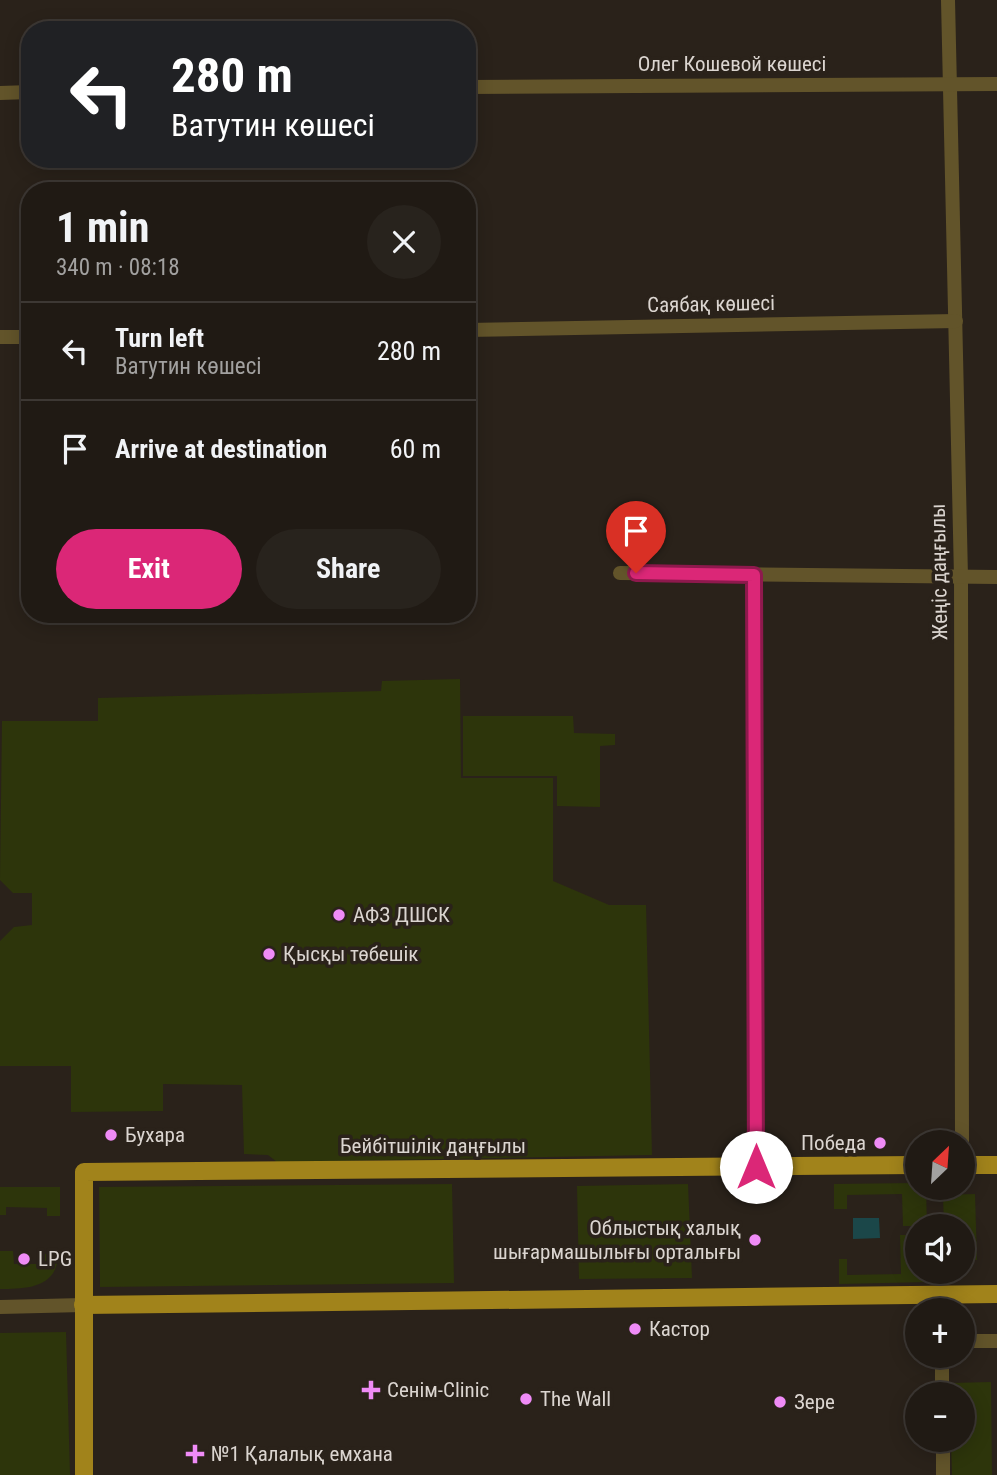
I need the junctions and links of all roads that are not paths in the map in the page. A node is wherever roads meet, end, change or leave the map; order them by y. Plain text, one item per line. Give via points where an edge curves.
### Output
1 (948, 0) edge
2 (949, 84) junction
3 (997, 84) edge
4 (476, 87) edge
5 (21, 92) edge
6 (0, 93) edge
7 (956, 321) junction
8 (476, 330) edge
9 (0, 337) edge
10 (21, 337) edge
11 (620, 573) dead end
12 (754, 575) junction
13 (961, 577) junction
14 (997, 577) edge
15 (961, 1130) edge
16 (905, 1165) edge
17 (975, 1165) edge
18 (997, 1165) edge
19 (756, 1167) junction
20 (997, 1294) edge
21 (972, 1298) edge
22 (905, 1303) edge
23 (83, 1305) junction
24 (0, 1307) edge
25 (975, 1341) edge
26 (997, 1341) edge
27 (943, 1452) edge
28 (84, 1475) edge
29 (943, 1475) edge

1 - 2 street, Жеңіс даңғылы
2 - 3 street, Олег Кошевой көшесі
2 - 4 street, Олег Кошевой көшесі
2 - 7 street, Жеңіс даңғылы
5 - 6 street
7 - 8 street, Саябақ көшесі
7 - 13 street, Жеңіс даңғылы
9 - 10 street
11 - 12 street
12 - 13 street
12 - 19 street
13 - 14 street
13 - 15 street, Жеңіс даңғылы
16 - 19 main road, Бейбітшілік даңғылы
17 - 18 main road
19 - 23 main road, Бейбітшілік даңғылы via 84,1172
20 - 21 main road
22 - 23 main road
23 - 24 street
23 - 28 main road
25 - 26 street
27 - 29 street

